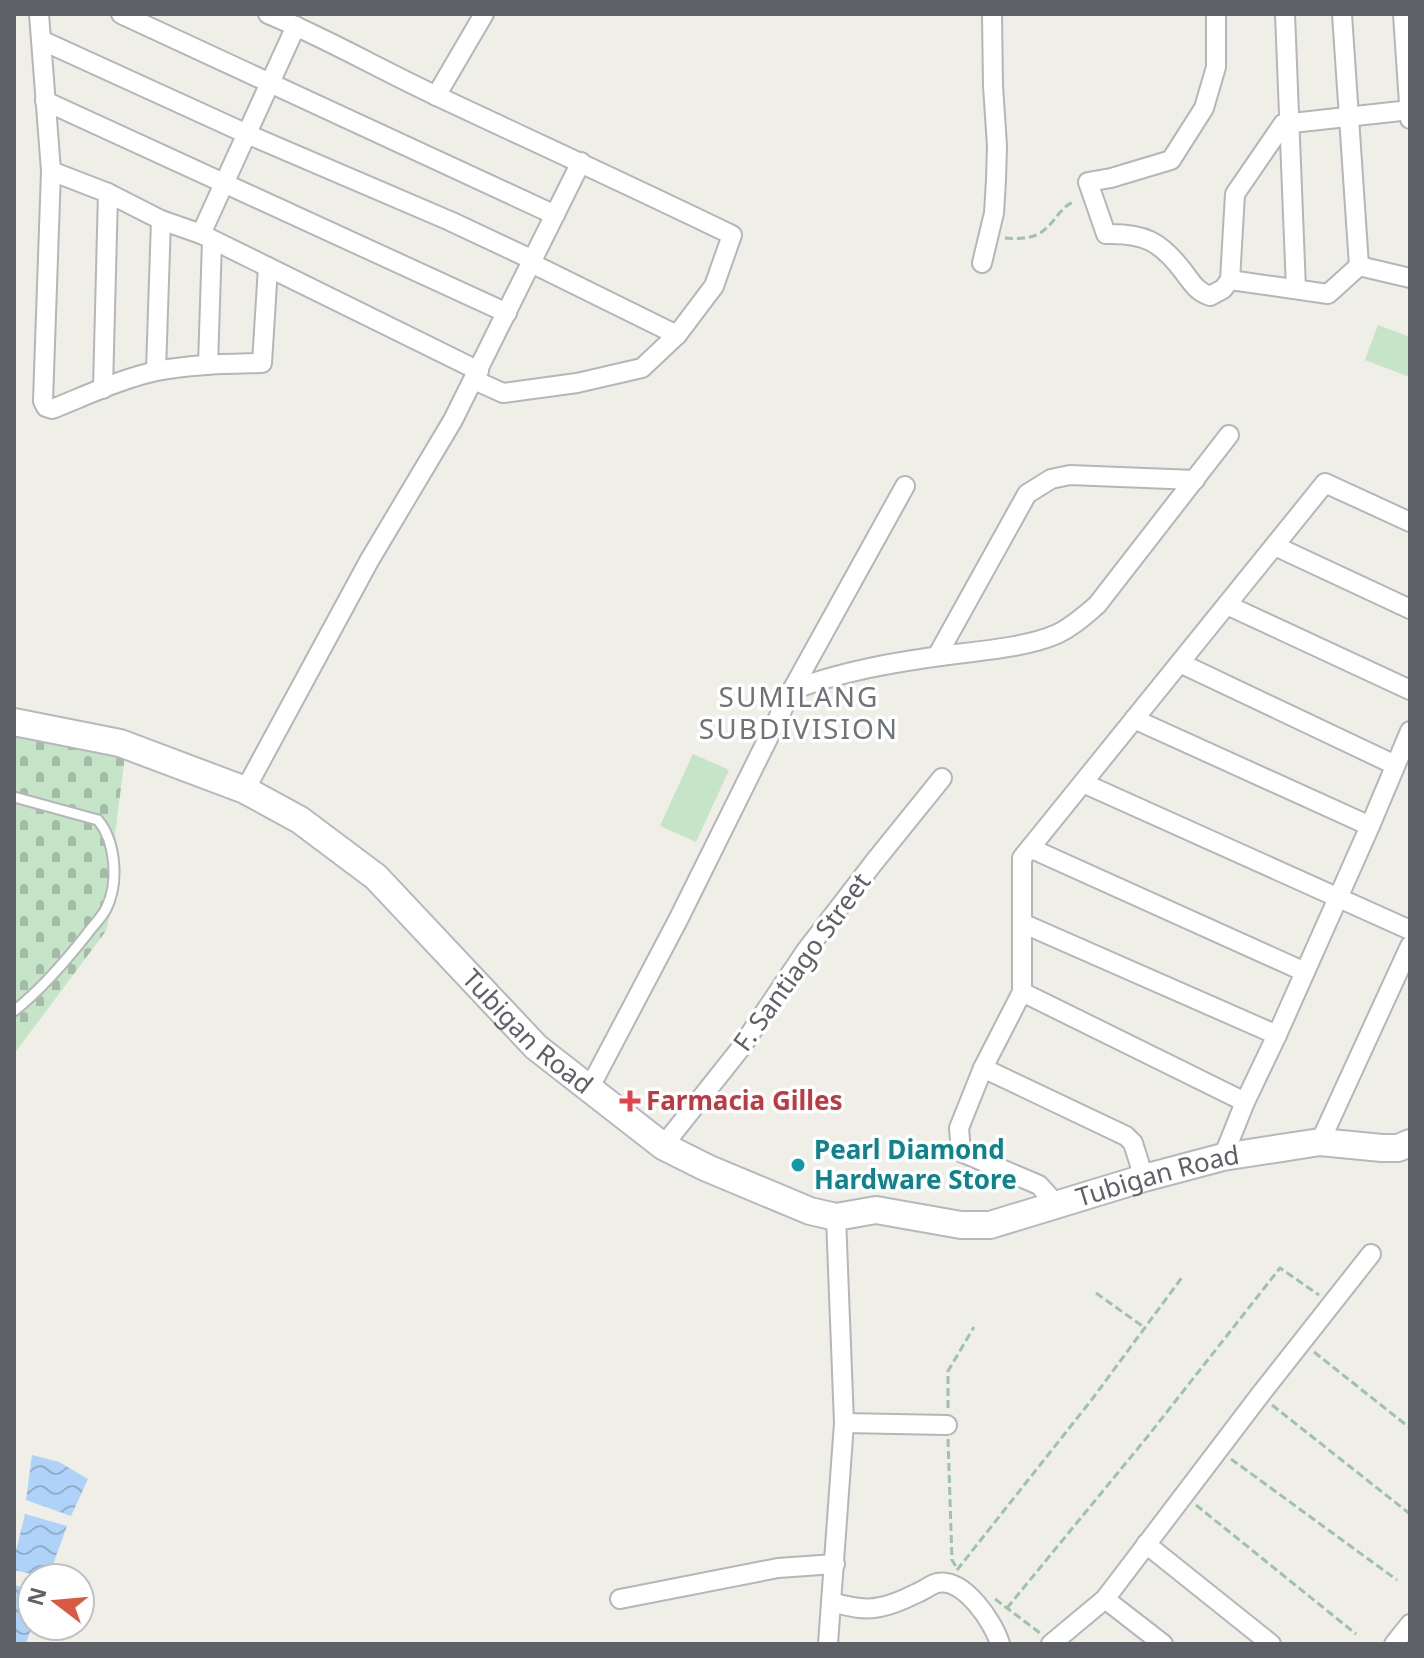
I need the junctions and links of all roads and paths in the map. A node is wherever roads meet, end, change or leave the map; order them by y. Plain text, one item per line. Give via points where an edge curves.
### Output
1 (39, 14) edge
2 (121, 14) edge
3 (268, 14) edge
4 (484, 14) edge
5 (992, 14) edge
6 (1216, 14) edge
7 (1285, 14) edge
8 (1342, 14) edge
9 (1403, 14) edge
10 (296, 26) junction
11 (41, 40) junction
12 (271, 82) junction
13 (436, 96) junction
14 (45, 101) junction
15 (1410, 110) edge
16 (1348, 117) junction
17 (1410, 122) edge
18 (1290, 123) junction
19 (247, 134) junction
20 (581, 162) junction
21 (51, 171) junction
22 (225, 182) junction
23 (108, 193) junction
24 (1092, 196) junction
25 (555, 215) junction
26 (161, 220) junction
27 (206, 238) junction
28 (990, 238) junction
29 (532, 262) junction
30 (982, 263) dead end
31 (1359, 266) junction
32 (268, 267) junction
33 (1410, 278) edge
34 (1230, 280) junction
35 (1296, 289) junction
36 (507, 313) junction
37 (677, 335) junction
38 (208, 365) junction
39 (156, 371) junction
40 (477, 376) junction
41 (103, 389) junction
42 (1229, 435) dead end
43 (1195, 480) junction
44 (905, 486) dead end
45 (1410, 522) edge
46 (1275, 546) junction
47 (1227, 605) junction
48 (1410, 609) edge
49 (937, 656) junction
50 (1180, 663) junction
51 (792, 690) junction
52 (1410, 690) edge
53 (1134, 719) junction
54 (14, 722) edge
55 (1410, 731) edge
56 (1395, 765) junction
57 (942, 778) dead end
58 (1083, 783) junction
59 (245, 790) junction
60 (14, 797) edge
61 (1370, 826) junction
62 (1030, 848) junction
63 (1338, 898) junction
64 (1022, 923) junction
65 (1410, 930) edge
66 (1410, 946) edge
67 (1305, 972) junction
68 (1022, 992) junction
69 (14, 1011) edge
70 (1277, 1035) junction
71 (983, 1068) junction
72 (589, 1089) junction
73 (1245, 1102) junction
74 (1320, 1142) junction
75 (1410, 1143) edge
76 (663, 1146) junction
77 (1223, 1157) junction
78 (1144, 1178) junction
79 (1057, 1205) junction
80 (836, 1217) junction
81 (1371, 1254) dead end
82 (1183, 1276) dead end
83 (1096, 1293) dead end
84 (1332, 1304) junction
85 (974, 1327) dead end
86 (1145, 1328) junction
87 (1301, 1343) junction
88 (1260, 1395) junction
89 (844, 1423) junction
90 (947, 1425) junction
91 (1410, 1428) edge
92 (1218, 1450) junction
93 (1184, 1495) junction
94 (1410, 1514) edge
95 (1146, 1544) junction
96 (835, 1564) junction
97 (1397, 1580) dead end
98 (994, 1598) dead end
99 (620, 1599) dead end
100 (1105, 1599) junction
101 (831, 1602) junction
102 (1007, 1608) junction
103 (1410, 1624) edge
104 (1356, 1634) dead end
105 (828, 1644) edge
106 (1000, 1644) edge
107 (1053, 1644) edge
108 (1163, 1644) edge
109 (1271, 1644) edge
110 (1394, 1644) edge

1 - 11 street
2 - 12 street
3 - 10 street
4 - 13 street
5 - 28 street via 997,146
6 - 24 street via 1216,67 1204,108 1171,160 1088,182
7 - 18 street
8 - 16 street
9 - 15 street
10 - 12 street
10 - 13 street
11 - 14 street
11 - 19 street
12 - 19 street
12 - 25 street
13 - 20 street
14 - 21 street
14 - 22 street
15 - 16 street
15 - 17 street
16 - 18 street
16 - 31 street
18 - 34 street via 1283,124 1235,194
18 - 35 street
19 - 22 street
19 - 29 street
20 - 25 street
20 - 37 street via 732,235 714,286
21 - 23 street
21 - 41 street via 43,401 52,409
22 - 27 street
22 - 36 street
23 - 26 street
23 - 41 street
24 - 28 path via 1071,202 1030,237
24 - 34 street via 1106,234 1147,238 1171,256 1199,292 1210,296
25 - 29 street
26 - 27 street
26 - 39 street
27 - 32 street
27 - 38 street
28 - 30 street
29 - 36 street
29 - 37 street
31 - 33 street
31 - 35 street via 1328,294
32 - 38 street via 262,363
32 - 40 street
34 - 35 street
36 - 40 street
37 - 40 street via 642,368 577,383 503,393
38 - 39 street
39 - 41 street
40 - 59 street
42 - 43 street
43 - 49 street via 1097,605 1076,623 1030,642
43 - 49 street via 1070,475 1051,479 1027,494
44 - 51 street
45 - 46 street via 1325,483
46 - 47 street
46 - 48 street
47 - 50 street
47 - 52 street
49 - 51 street
50 - 53 street
50 - 56 street
51 - 72 street
53 - 58 street
53 - 61 street
54 - 59 street, Tubigan Road via 120,743
55 - 56 street
56 - 61 street
57 - 76 street, F. Santiago Street via 805,952 740,1049
58 - 62 street
58 - 63 street
59 - 72 street, Tubigan Road via 300,820 376,877 536,1047
60 - 69 lane via 98,820 105,829 114,879 106,908 54,975
61 - 63 street
62 - 64 street via 1022,858
62 - 67 street
63 - 65 street
63 - 67 street
64 - 68 street
64 - 70 street
66 - 74 street
67 - 70 street
68 - 71 street
68 - 73 street
70 - 73 street
71 - 78 street via 1126,1136
71 - 79 street via 959,1128 961,1152 1039,1185
72 - 76 street, Tubigan Road
73 - 77 street
74 - 75 street, Tubigan Road via 1382,1148
74 - 77 street, Tubigan Road
76 - 80 street, Tubigan Road via 810,1211
77 - 78 street, Tubigan Road
78 - 79 street, Tubigan Road
79 - 80 street, Tubigan Road via 990,1225 876,1210
80 - 89 street
81 - 84 street
82 - 86 path
83 - 86 path
84 - 87 street
84 - 102 path via 1280,1268
85 - 90 path via 948,1371
86 - 90 path via 957,1570 952,1560
87 - 88 street
87 - 91 path
88 - 92 street
88 - 94 path
89 - 90 street
89 - 96 street
92 - 93 street
92 - 97 path
93 - 95 street
93 - 104 path
95 - 100 street
95 - 109 street
96 - 99 street via 778,1568
96 - 101 street
98 - 102 path
100 - 107 street
100 - 108 street
101 - 105 street
101 - 106 street via 880,1607 934,1584 951,1584 987,1617
102 - 107 path
103 - 110 street

